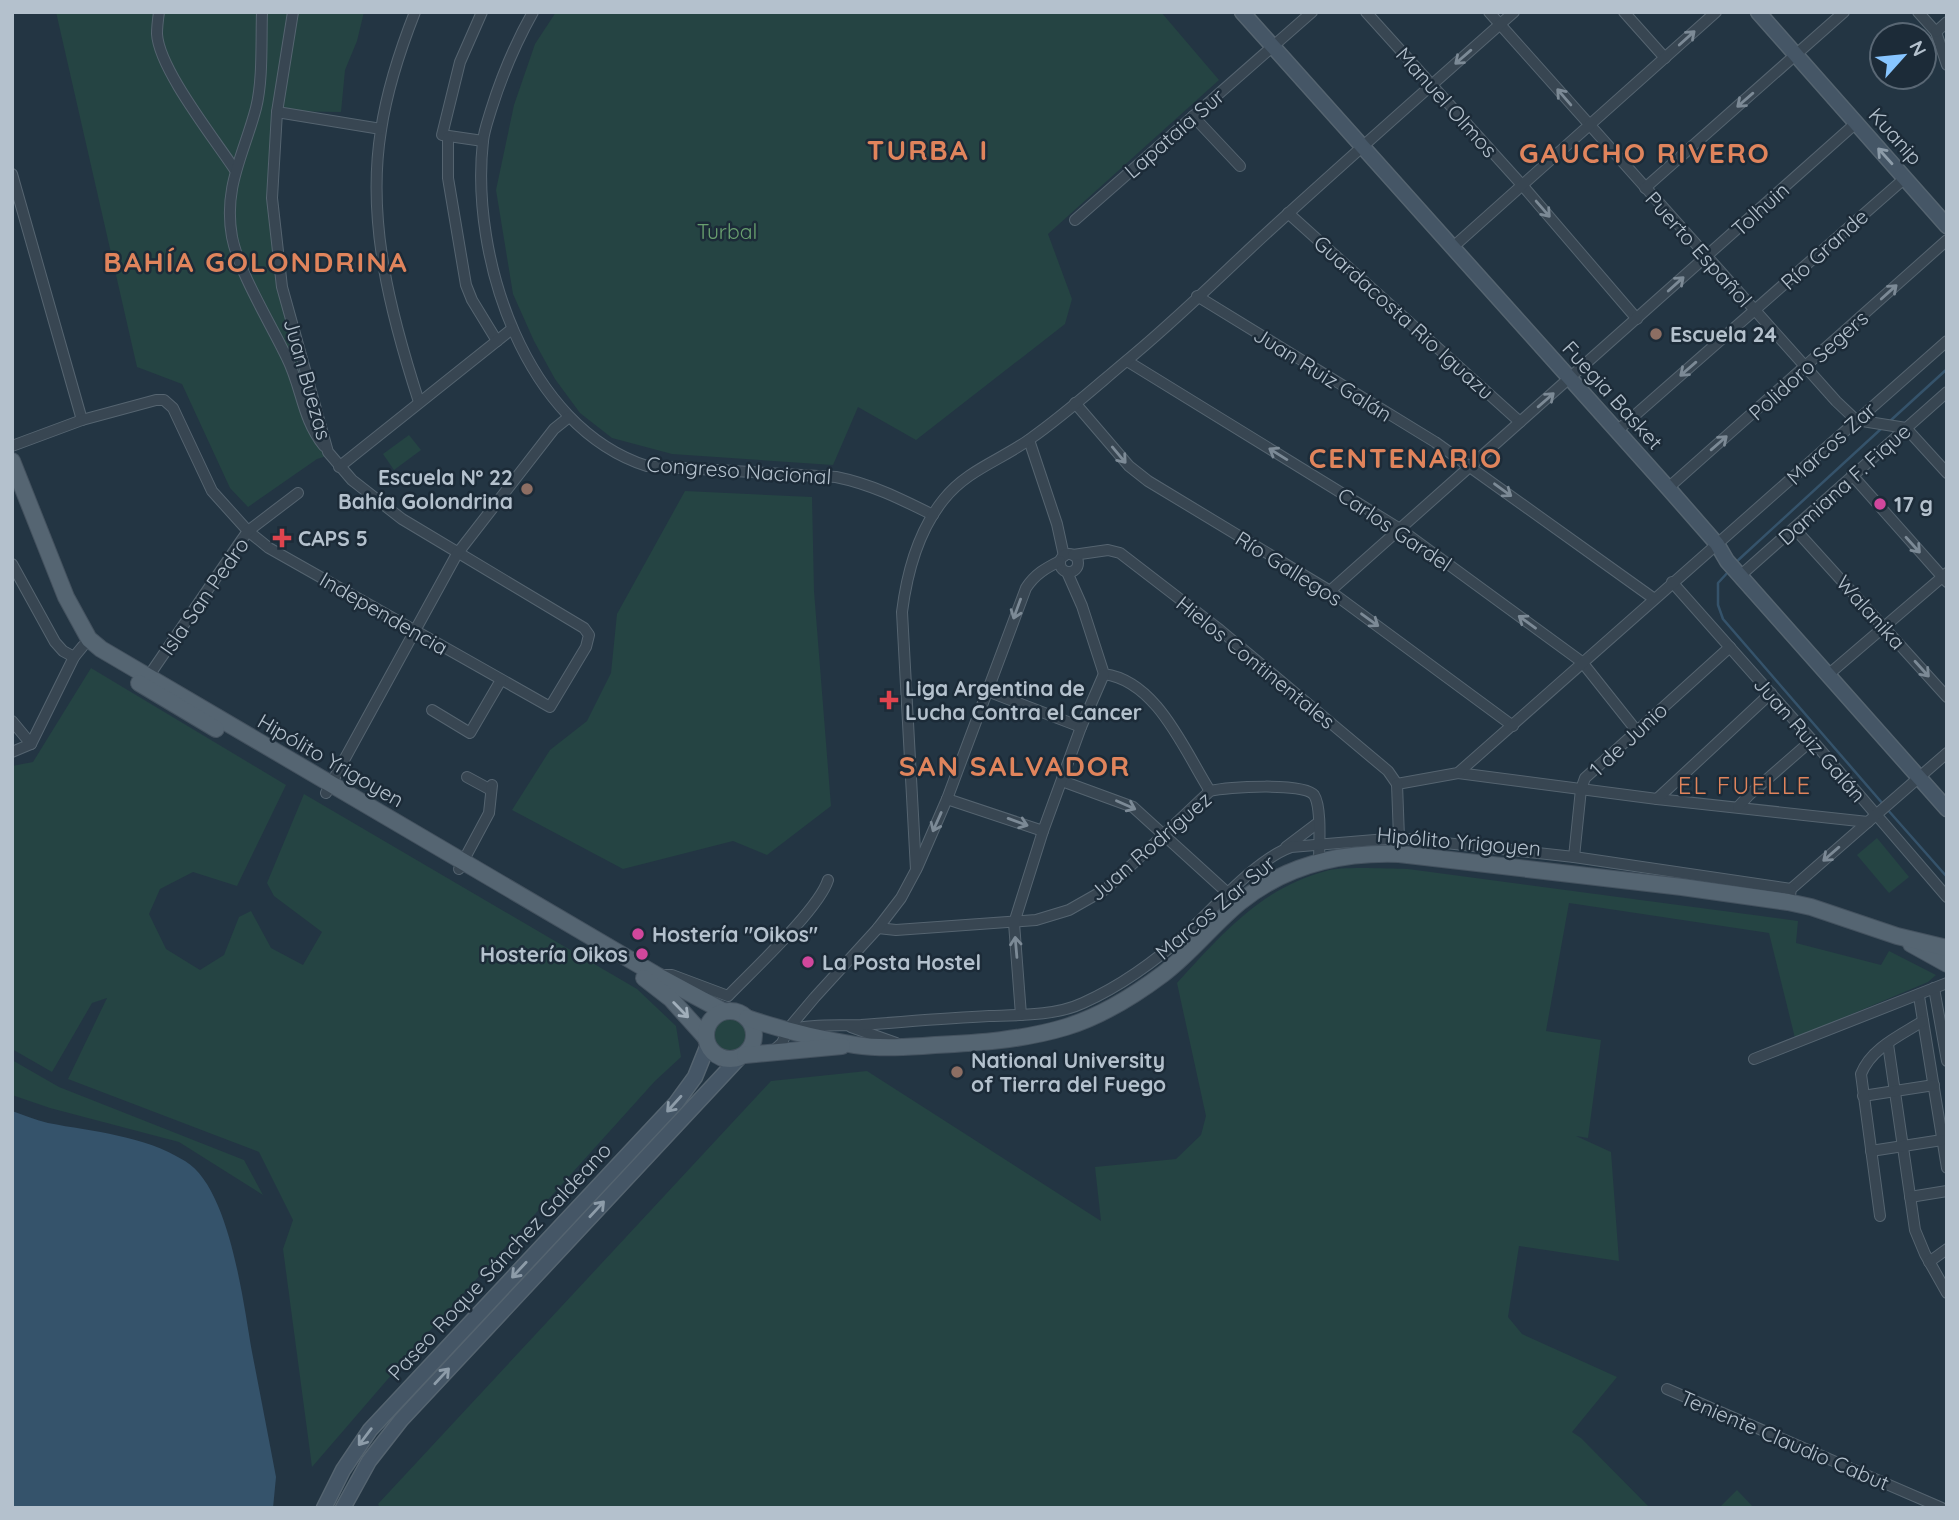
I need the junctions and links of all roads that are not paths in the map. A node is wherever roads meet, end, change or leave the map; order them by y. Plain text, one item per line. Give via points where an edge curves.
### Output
1 (159, 12) edge
2 (262, 12) edge
3 (293, 12) edge
4 (415, 12) edge
5 (482, 12) edge
6 (533, 12) edge
7 (1242, 12) edge
8 (1312, 12) edge
9 (1366, 12) edge
10 (1489, 12) edge
11 (1514, 12) edge
12 (1624, 12) edge
13 (1716, 12) edge
14 (1758, 12) edge
15 (1844, 12) edge
16 (1500, 25) junction
17 (1938, 38) edge
18 (1272, 47) junction
19 (1796, 55) junction
20 (1665, 58) junction
21 (1947, 65) edge
22 (1431, 85) junction
23 (277, 112) junction
24 (1193, 116) junction
25 (1856, 123) junction
26 (1589, 125) junction
27 (381, 129) junction
28 (448, 137) junction
29 (483, 141) junction
30 (1363, 146) junction
31 (1240, 166) dead end
32 (235, 170) junction
33 (12, 174) edge
34 (1905, 178) junction
35 (1522, 185) junction
36 (1645, 188) junction
37 (1288, 213) junction
38 (1076, 220) dead end
39 (1947, 226) edge
40 (1947, 240) edge
41 (1453, 247) junction
42 (1706, 257) junction
43 (1198, 296) junction
44 (1755, 311) junction
45 (1637, 319) junction
46 (512, 329) junction
47 (497, 341) junction
48 (1947, 341) edge
49 (1126, 361) junction
50 (1806, 367) junction
51 (1570, 379) junction
52 (1947, 392) edge
53 (419, 402) junction
54 (1074, 403) junction
55 (569, 417) junction
56 (1856, 420) junction
57 (82, 421) junction
58 (1520, 422) junction
59 (1906, 428) junction
60 (1617, 431) junction
61 (1029, 440) junction
62 (12, 446) edge
63 (328, 452) junction
64 (12, 461) edge
65 (1470, 466) junction
66 (339, 467) junction
67 (1947, 473) edge
68 (1852, 475) junction
69 (12, 481) edge
70 (1668, 488) junction
71 (298, 493) dead end
72 (933, 515) junction
73 (1794, 528) junction
74 (1400, 530) junction
75 (248, 531) junction
76 (1717, 544) junction
77 (1108, 550) junction
78 (457, 554) junction
79 (1067, 557) junction
80 (12, 564) edge
81 (1073, 569) junction
82 (1741, 576) junction
83 (1945, 578) edge
84 (1672, 582) junction
85 (1330, 592) junction
86 (1653, 598) junction
87 (1884, 627) junction
88 (414, 630) junction
89 (1730, 648) junction
90 (79, 651) junction
91 (1582, 662) junction
92 (1104, 674) junction
93 (1829, 674) junction
94 (148, 677) junction
95 (501, 680) junction
96 (987, 691) junction
97 (1771, 693) junction
98 (1947, 697) edge
99 (550, 707) joint
100 (432, 710) dead end
101 (12, 721) edge
102 (1513, 726) junction
103 (1081, 727) junction
104 (1636, 730) junction
105 (1812, 740) junction
106 (31, 744) junction
107 (12, 752) edge
108 (1947, 753) edge
109 (1458, 773) junction
110 (1919, 776) junction
111 (467, 777) dead end
112 (1062, 781) junction
113 (1397, 783) junction
114 (328, 789) junction
115 (1581, 789) junction
116 (1210, 790) junction
117 (947, 799) junction
118 (1657, 799) junction
119 (1738, 807) junction
120 (1883, 809) junction
121 (1947, 810) edge
122 (1319, 822) junction
123 (1868, 822) junction
124 (1043, 831) junction
125 (1164, 834) junction
126 (1399, 838) junction
127 (1319, 844) junction
128 (1282, 850) junction
129 (1574, 857) junction
130 (1319, 861) junction
131 (461, 865) junction
132 (916, 870) junction
133 (828, 880) dead end
134 (1789, 896) junction
135 (1947, 897) edge
136 (1234, 898) junction
137 (1014, 923) junction
138 (878, 929) junction
139 (1897, 936) junction
140 (1947, 948) edge
141 (1947, 964) edge
142 (1947, 983) edge
143 (1934, 988) junction
144 (1919, 996) junction
145 (808, 1005) junction
146 (726, 1006) junction
147 (1021, 1015) junction
148 (747, 1018) junction
149 (1923, 1021) junction
150 (815, 1024) junction
151 (845, 1026) junction
152 (788, 1029) junction
153 (707, 1042) junction
154 (1888, 1044) junction
155 (855, 1045) junction
156 (906, 1047) junction
157 (769, 1054) junction
158 (742, 1057) junction
159 (1754, 1059) dead end
160 (1947, 1061) edge
161 (1934, 1085) junction
162 (1895, 1091) junction
163 (1863, 1096) junction
164 (1942, 1140) junction
165 (1903, 1146) junction
166 (1871, 1152) junction
167 (1947, 1168) edge
168 (1947, 1191) edge
169 (1910, 1197) junction
170 (1880, 1216) dead end
171 (547, 1240) junction
172 (1947, 1249) edge
173 (558, 1251) junction
174 (1929, 1262) junction
175 (1947, 1293) edge
176 (1667, 1389) dead end
177 (343, 1469) junction
178 (358, 1478) junction
179 (324, 1508) edge
180 (343, 1508) edge
181 (1942, 1508) edge

1 - 32 street via 157,36 166,64
2 - 32 street via 258,98
3 - 23 street, Juan Buezas
4 - 27 street
5 - 28 street via 454,84 442,135
6 - 29 street, Congreso Nacional via 508,60
7 - 18 main road, Fuegia Basket
8 - 18 street, Lapataia Sur
9 - 22 street, Manuel Olmos
10 - 16 street, Puerto Español
11 - 16 street
12 - 20 street
20 -> 13 street
14 - 19 main road, Kuanip
15 - 19 street
16 -> 22 street
26 -> 16 street, Puerto Español
17 - 21 street
18 - 24 street, Lapataia Sur
18 - 30 main road, Fuegia Basket
19 - 25 main road, Kuanip
19 -> 36 street
20 - 26 street
22 - 30 street
22 - 35 street, Manuel Olmos
23 - 27 street
23 - 63 street, Juan Buezas via 272,198 282,287
24 - 31 street
24 - 38 street, Lapataia Sur
34 -> 25 main road, Kuanip
25 - 42 street, Tolhuin
26 - 35 street
26 - 36 street, Puerto Español
27 - 53 street via 376,170 382,258
28 - 29 street
28 - 47 street via 448,178 466,285
29 - 46 street, Congreso Nacional via 485,235 492,276
30 - 37 street
30 - 41 main road, Fuegia Basket
32 - 63 street via 230,220 239,258 293,371 309,424
33 - 57 street
34 - 39 main road, Kuanip
34 - 44 street, Río Grande
35 - 41 street
35 -> 45 street, Manuel Olmos
36 - 42 street, Puerto Español
37 - 43 street
37 - 58 street, Guardacosta Rio Iguazu
50 -> 40 street, Polidoro Segers
41 - 51 main road, Fuegia Basket
42 - 44 street, Puerto Español
45 -> 42 street, Tolhuin
43 - 49 street
43 - 65 street, Juan Ruiz Galán
44 - 50 street, Puerto Español
44 -> 60 street, Río Grande
45 - 51 street, Tolhuin
46 - 47 street
46 - 55 street, Congreso Nacional via 540,379
47 - 53 street
48 - 56 street, Marcos Zar
49 - 54 street
74 -> 49 street, Carlos Gardel
50 - 56 street, Puerto Español
70 -> 50 street, Polidoro Segers
58 -> 51 street, Tolhuin
51 - 60 main road, Fuegia Basket
52 - 59 street, Damiana F. Fique
53 - 66 street
54 - 61 street
54 -> 85 street, Río Gallegos via 1148,481
55 - 72 street, Congreso Nacional via 613,452 647,466 836,477 885,491
55 - 78 street via 554,429
56 - 59 street
56 - 76 street, Marcos Zar
57 - 62 street
57 - 75 street, Independencia via 164,400 173,408 212,492
58 - 65 street, Tolhuin
59 - 67 street
59 - 68 street, Damiana F. Fique
60 - 70 main road, Fuegia Basket
61 - 72 street via 960,482
61 - 79 street
63 - 66 street, Juan Buezas
64 - 94 main road, Hipólito Yrigoyen via 83,630 101,649
65 - 74 street, Tolhuin
65 -> 86 street, Juan Ruiz Galán
66 - 78 street, Juan Buezas via 402,519
68 - 73 street, Damiana F. Fique
68 -> 83 street
69 - 90 main road, Hipólito Yrigoyen
70 - 76 main road, Fuegia Basket
71 - 75 street, Isla San Pedro
72 - 132 street via 913,556 902,612
73 - 82 street, Damiana F. Fique
73 - 87 street, Walanika
74 - 85 street, Tolhuin
91 -> 74 street, Carlos Gardel
75 - 88 street, Independencia via 269,548
75 - 94 street, Isla San Pedro
76 - 82 main road, Fuegia Basket
76 - 84 street
77 - 79 street
77 - 81 street
77 - 113 street, Hielos Continentales via 1120,553 1220,630
78 - 88 street
78 - 99 street, Juan Buezas via 589,635
79 - 81 street via 1078,561
79 - 81 street via 1061,566
79 -> 96 street via 1042,569 1026,587
80 - 90 street via 55,642 63,651
81 - 92 street
82 - 93 main road, Fuegia Basket
83 - 87 street
84 - 86 street
84 - 89 street, Juan Ruiz Galán
85 -> 102 street, Río Gallegos
86 - 91 street
87 - 93 street
87 -> 98 street, Walanika
88 - 95 street, Independencia
88 - 114 street
89 - 97 street, Juan Ruiz Galán
89 - 104 street, 1 de Junio
90 - 106 street
90 - 114 main road, Hipólito Yrigoyen
91 - 102 street
91 - 104 street, Carlos Gardel
92 - 103 street
92 - 116 street via 1129,681 1153,700
93 - 110 main road, Fuegia Basket
94 - 114 main road, Hipólito Yrigoyen
95 - 99 street, Independencia
95 - 100 street via 470,733
96 - 103 street
96 - 117 street
97 - 105 street, Juan Ruiz Galán
97 - 118 street
101 - 106 street
102 - 109 street
103 - 112 street
104 - 115 street, 1 de Junio via 1589,771
105 - 119 street
105 - 120 street, Juan Ruiz Galán
106 - 107 street
108 - 110 street
109 - 113 street
109 - 115 street
110 - 120 street
110 - 121 main road, Fuegia Basket
111 - 131 street via 492,787 489,813
112 - 124 street
112 -> 125 street via 1133,807
113 - 126 street
114 - 131 main road, Hipólito Yrigoyen
115 - 118 street
115 - 129 street, 1 de Junio
116 - 122 street, Juan Rodríguez via 1306,790 1316,798
116 - 125 street, Juan Rodríguez
117 -> 124 street
117 -> 132 street
118 - 119 street
119 - 123 street
120 - 123 street
120 - 135 street, Juan Ruiz Galán
122 - 127 street, Juan Rodríguez
122 - 128 street
123 -> 134 street
124 - 137 street
125 - 136 street
125 - 137 street, Juan Rodríguez via 1088,901 1048,918
126 - 127 street, Marcos Zar Sur
126 - 129 street, Marcos Zar Sur
127 - 128 street, Marcos Zar Sur
127 - 130 street, Juan Rodríguez
128 - 136 street, Marcos Zar Sur
129 - 134 street, Marcos Zar Sur
130 - 134 main road, Hipólito Yrigoyen via 1357,854 1399,854
130 - 136 main road, Hipólito Yrigoyen
131 - 146 main road, Hipólito Yrigoyen via 658,976
131 -> 153 main road, Hipólito Yrigoyen via 639,975 671,999
132 - 138 street
133 - 146 street via 825,891
134 - 139 main road, Hipólito Yrigoyen
136 - 147 street, Marcos Zar Sur via 1126,979 1070,1009
136 - 156 main road, Hipólito Yrigoyen via 1164,973 1095,1015 1027,1036
137 - 138 street, Juan Rodríguez
147 -> 137 street
138 - 145 street
139 - 140 main road
139 - 141 main road
142 - 143 street
143 - 144 street
143 - 160 street
144 - 149 street
144 - 159 street
145 - 150 street
145 - 152 street
146 - 148 main road
146 - 153 main road via 708,1025
147 - 151 street, Marcos Zar Sur
148 - 152 main road, Hipólito Yrigoyen
148 - 158 main road via 754,1041
149 - 154 street
149 - 161 street
150 - 151 street, Marcos Zar Sur
150 - 152 street, Marcos Zar Sur
151 - 156 street
152 - 155 main road, Hipólito Yrigoyen
152 - 157 street via 782,1043
153 - 158 main road via 717,1056
153 -> 171 main road, Paseo Roque Sánchez Galdeano via 695,1077 676,1103
154 - 162 street
154 - 163 street via 1864,1065
155 - 156 main road, Hipólito Yrigoyen
155 - 157 main road, Hipólito Yrigoyen
157 - 158 main road, Hipólito Yrigoyen
173 -> 158 main road, Paseo Roque Sánchez Galdeano
161 - 162 street
161 - 164 street
162 - 163 street
162 - 165 street
163 - 166 street
164 - 165 street
164 - 167 street
165 - 166 street
165 - 169 street
166 - 170 street
168 - 169 street
169 - 174 street via 1915,1230
171 - 173 main road
171 -> 177 main road, Paseo Roque Sánchez Galdeano via 388,1409
172 - 174 street
178 -> 173 main road, Paseo Roque Sánchez Galdeano via 401,1420
174 - 175 street
176 - 181 street, Teniente Claudio Cabut
177 - 178 main road
177 - 179 main road, Paseo Roque Sánchez Galdeano
178 - 180 main road, Paseo Roque Sánchez Galdeano

